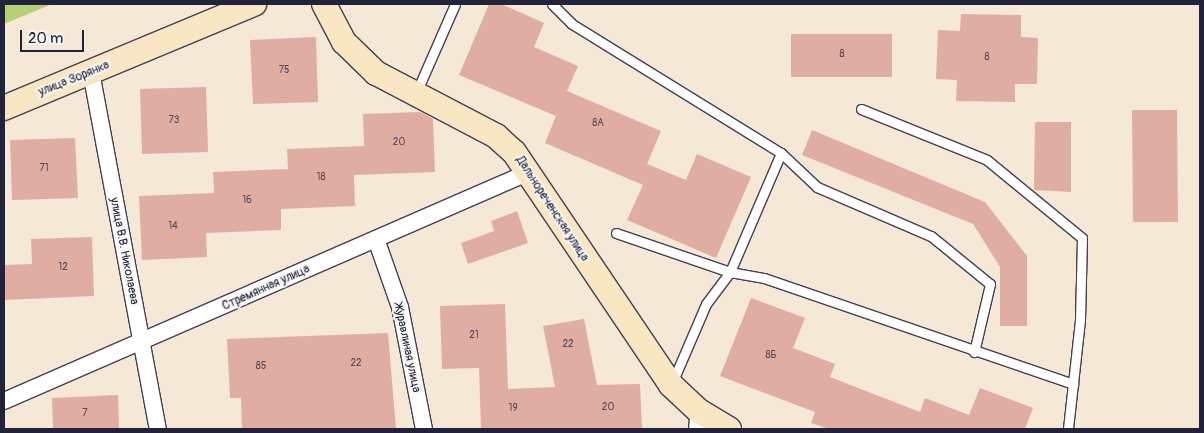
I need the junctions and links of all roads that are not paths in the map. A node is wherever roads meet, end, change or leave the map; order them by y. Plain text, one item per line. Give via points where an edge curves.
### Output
1 (254, 4) edge
2 (324, 4) edge
3 (455, 4) edge
4 (552, 4) edge
5 (91, 72) junction
6 (416, 93) junction
7 (4, 108) edge
8 (861, 109) dead end
9 (781, 153) junction
10 (527, 173) junction
11 (616, 233) dead end
12 (376, 239) junction
13 (730, 272) junction
14 (142, 343) junction
15 (974, 352) junction
16 (1073, 384) junction
17 (671, 385) junction
18 (4, 401) edge
19 (698, 420) edge
20 (158, 429) edge
21 (424, 429) edge
22 (729, 429) edge
23 (1068, 429) edge

1 - 5 street, улица Зорянка
2 - 6 street, Дальнореченская улица via 344,42 376,73
3 - 6 lane
4 - 9 lane via 572,24
5 - 7 street, улица Зорянка
5 - 14 street, улица В.В. Николаева
6 - 10 street, Дальнореченская улица via 496,136 514,152
8 - 16 lane via 987,160 1082,238
9 - 13 lane
9 - 15 lane via 817,187 931,236 990,284
10 - 12 street, Стремянная улица
10 - 17 street, Дальнореченская улица
11 - 13 lane
12 - 14 street, Стремянная улица
12 - 21 street, Журавлиная улица via 400,307
13 - 15 lane via 764,278
13 - 17 lane via 706,304
14 - 18 street, Стремянная улица
14 - 20 street, улица В.В. Николаева
15 - 16 lane
16 - 23 lane
17 - 19 street, Дальнореченская улица
19 - 22 street, Дальнореченская улица

